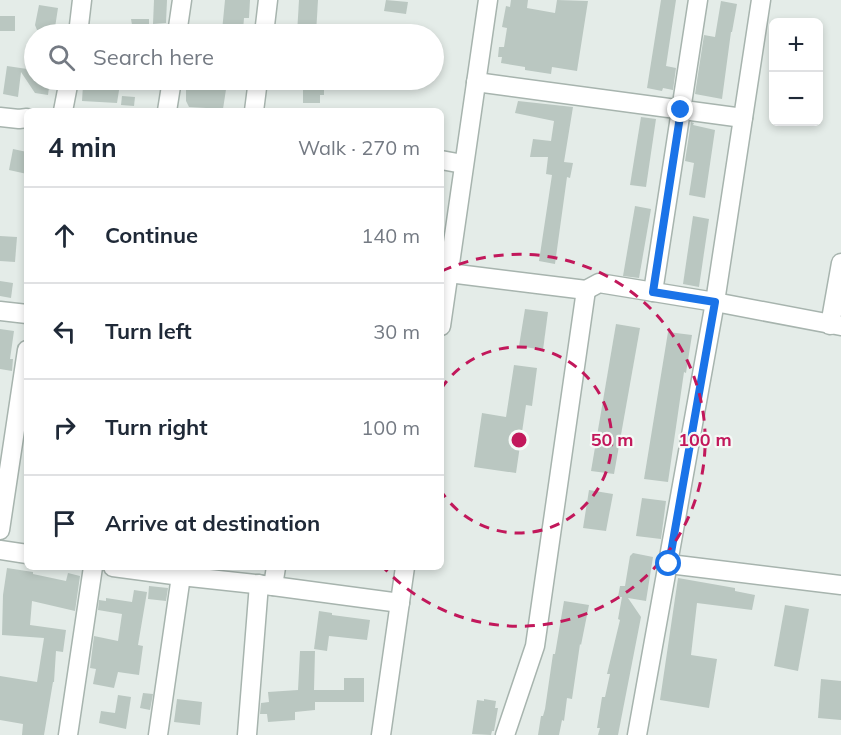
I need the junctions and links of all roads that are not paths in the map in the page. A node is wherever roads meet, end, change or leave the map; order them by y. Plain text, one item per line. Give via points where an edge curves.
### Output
1 (82, 0) edge
2 (182, 0) edge
3 (268, 0) edge
4 (488, 0) edge
5 (698, 0) edge
6 (761, 0) edge
7 (79, 24) edge
8 (178, 24) edge
9 (265, 24) edge
10 (476, 82) junction
11 (67, 90) edge
12 (170, 90) edge
13 (257, 90) edge
14 (64, 108) edge
15 (167, 108) edge
16 (254, 108) edge
17 (681, 110) junction
18 (0, 117) edge
19 (24, 118) edge
20 (743, 118) junction
21 (444, 161) edge
22 (463, 164) junction
23 (841, 263) edge
24 (449, 273) junction
25 (586, 290) junction
26 (653, 292) junction
27 (715, 302) junction
28 (444, 306) edge
29 (0, 311) edge
30 (24, 314) edge
31 (836, 326) edge
32 (24, 370) edge
33 (0, 530) edge
34 (0, 550) edge
35 (24, 554) edge
36 (669, 564) junction
37 (93, 570) edge
38 (165, 570) edge
39 (274, 570) edge
40 (405, 570) edge
41 (182, 571) edge
42 (266, 585) junction
43 (841, 585) edge
44 (400, 603) junction
45 (68, 735) edge
46 (158, 735) edge
47 (247, 735) edge
48 (381, 735) edge
49 (505, 735) edge
50 (638, 735) edge

1 - 7 street
2 - 8 street
3 - 9 street
4 - 10 street
5 - 17 street
6 - 20 street
10 - 17 street
10 - 22 street
11 - 14 street
12 - 15 street
13 - 16 street
17 - 20 street
17 - 26 street
18 - 19 street
20 - 27 street
21 - 22 street
22 - 24 street
23 - 31 street
24 - 25 street
24 - 28 street
25 - 26 street via 599,283
25 - 49 street via 535,646
26 - 27 street
27 - 31 street
27 - 36 street
29 - 30 street
32 - 33 street
34 - 35 street
36 - 43 street
36 - 50 street
37 - 45 street
38 - 41 street
39 - 42 street
40 - 44 street
41 - 42 street
41 - 46 street
42 - 44 street
42 - 47 street
44 - 48 street

